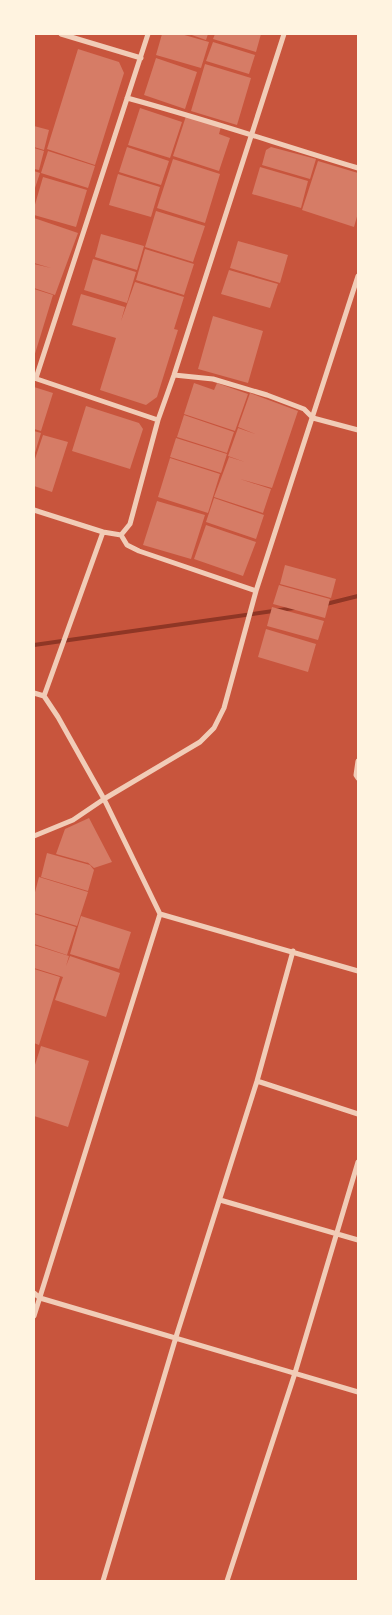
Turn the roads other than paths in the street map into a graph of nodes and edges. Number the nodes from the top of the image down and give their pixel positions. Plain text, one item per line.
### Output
1 (61, 34) edge
2 (148, 34) edge
3 (284, 34) edge
4 (141, 58) junction
5 (127, 98) junction
6 (252, 136) junction
7 (358, 168) edge
8 (358, 276) edge
9 (174, 376) junction
10 (35, 378) edge
11 (313, 418) junction
12 (158, 420) junction
13 (358, 430) edge
14 (34, 510) edge
15 (103, 532) junction
16 (121, 535) junction
17 (256, 591) junction
18 (34, 693) edge
19 (44, 696) junction
20 (358, 760) edge
21 (358, 778) edge
22 (104, 799) junction
23 (34, 836) edge
24 (160, 914) junction
25 (293, 951) junction
26 (358, 970) edge
27 (257, 1081) junction
28 (358, 1114) edge
29 (358, 1162) edge
30 (220, 1200) junction
31 (337, 1233) junction
32 (358, 1240) edge
33 (34, 1293) edge
34 (40, 1298) junction
35 (34, 1316) edge
36 (176, 1337) junction
37 (295, 1373) junction
38 (358, 1392) edge
39 (103, 1581) edge
40 (227, 1581) edge

1 - 4 street
2 - 4 street
3 - 6 street
4 - 5 street
5 - 6 street
5 - 10 street
6 - 7 street
6 - 9 street
8 - 11 street
9 - 11 street
9 - 12 street
10 - 12 street
11 - 13 street
11 - 17 street
12 - 16 street
14 - 15 street
15 - 16 street
15 - 19 street
16 - 17 street
17 - 22 street
18 - 19 street
19 - 22 street
20 - 21 street
22 - 23 street
22 - 24 street
24 - 25 street
24 - 34 street
25 - 26 street
25 - 27 street
27 - 28 street
27 - 30 street
29 - 31 street
30 - 31 street
30 - 36 street
31 - 32 street
31 - 37 street
33 - 34 street
34 - 35 street
34 - 36 street
36 - 37 street
36 - 39 street
37 - 38 street
37 - 40 street

